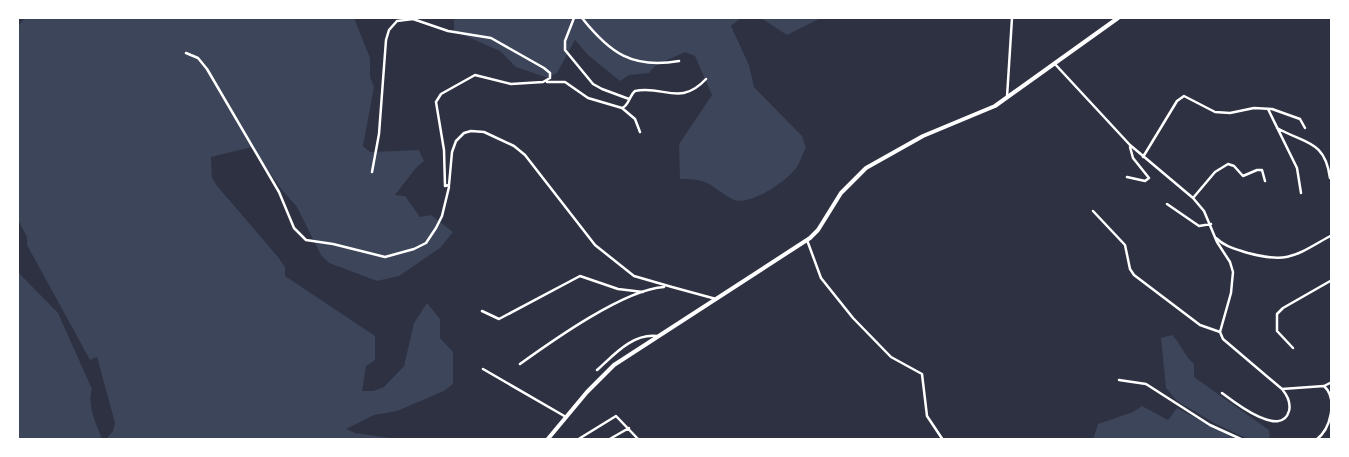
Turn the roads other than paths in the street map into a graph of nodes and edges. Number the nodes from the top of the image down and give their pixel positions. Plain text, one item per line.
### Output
1 (573, 18) edge
2 (582, 18) edge
3 (1012, 18) edge
4 (1118, 18) edge
5 (186, 54) dead end
6 (680, 61) dead end
7 (1054, 63) junction
8 (706, 79) dead end
9 (540, 82) junction
10 (628, 99) junction
11 (1006, 99) junction
12 (620, 108) junction
13 (1268, 108) junction
14 (1276, 128) junction
15 (1304, 128) dead end
16 (640, 132) dead end
17 (1130, 145) junction
18 (1143, 157) junction
19 (372, 172) dead end
20 (1127, 177) dead end
21 (1330, 178) dead end
22 (1265, 180) dead end
23 (450, 185) junction
24 (1301, 193) dead end
25 (1193, 198) junction
26 (1167, 204) dead end
27 (1093, 211) dead end
28 (1211, 224) junction
29 (1332, 235) edge
30 (1215, 236) junction
31 (807, 240) junction
32 (1332, 280) edge
33 (672, 287) junction
34 (645, 292) junction
35 (716, 298) junction
36 (482, 311) dead end
37 (1220, 332) junction
38 (657, 336) junction
39 (1293, 348) dead end
40 (520, 364) dead end
41 (483, 369) dead end
42 (596, 370) dead end
43 (1118, 380) dead end
44 (1332, 384) edge
45 (1324, 386) junction
46 (1282, 388) junction
47 (1222, 394) dead end
48 (566, 417) junction
49 (629, 428) junction
50 (547, 440) edge
51 (577, 440) edge
52 (608, 440) edge
53 (639, 440) edge
54 (943, 440) edge
55 (1243, 440) edge
56 (1316, 440) edge

1 - 10 street
2 - 6 street
3 - 11 street
4 - 7 main road
5 - 23 street
7 - 11 main road
7 - 17 street
8 - 10 street
9 - 12 street
9 - 19 street
9 - 23 street
10 - 12 street
11 - 31 main road
12 - 16 street
13 - 14 street
13 - 15 street
13 - 18 street
14 - 21 street
14 - 24 street
17 - 18 street
17 - 20 street
18 - 25 street
22 - 25 street
23 - 33 street
25 - 28 street
26 - 28 street
27 - 37 street
28 - 30 street
29 - 30 street
30 - 37 street
31 - 35 main road
31 - 54 street
32 - 39 street
33 - 34 street
33 - 35 street
34 - 36 street
34 - 40 street
35 - 38 main road
37 - 46 street
38 - 42 street
38 - 48 main road
41 - 48 street
43 - 55 street
44 - 45 street
45 - 46 street
45 - 56 street
46 - 47 street
48 - 50 main road
49 - 51 street
49 - 52 street
49 - 53 street

